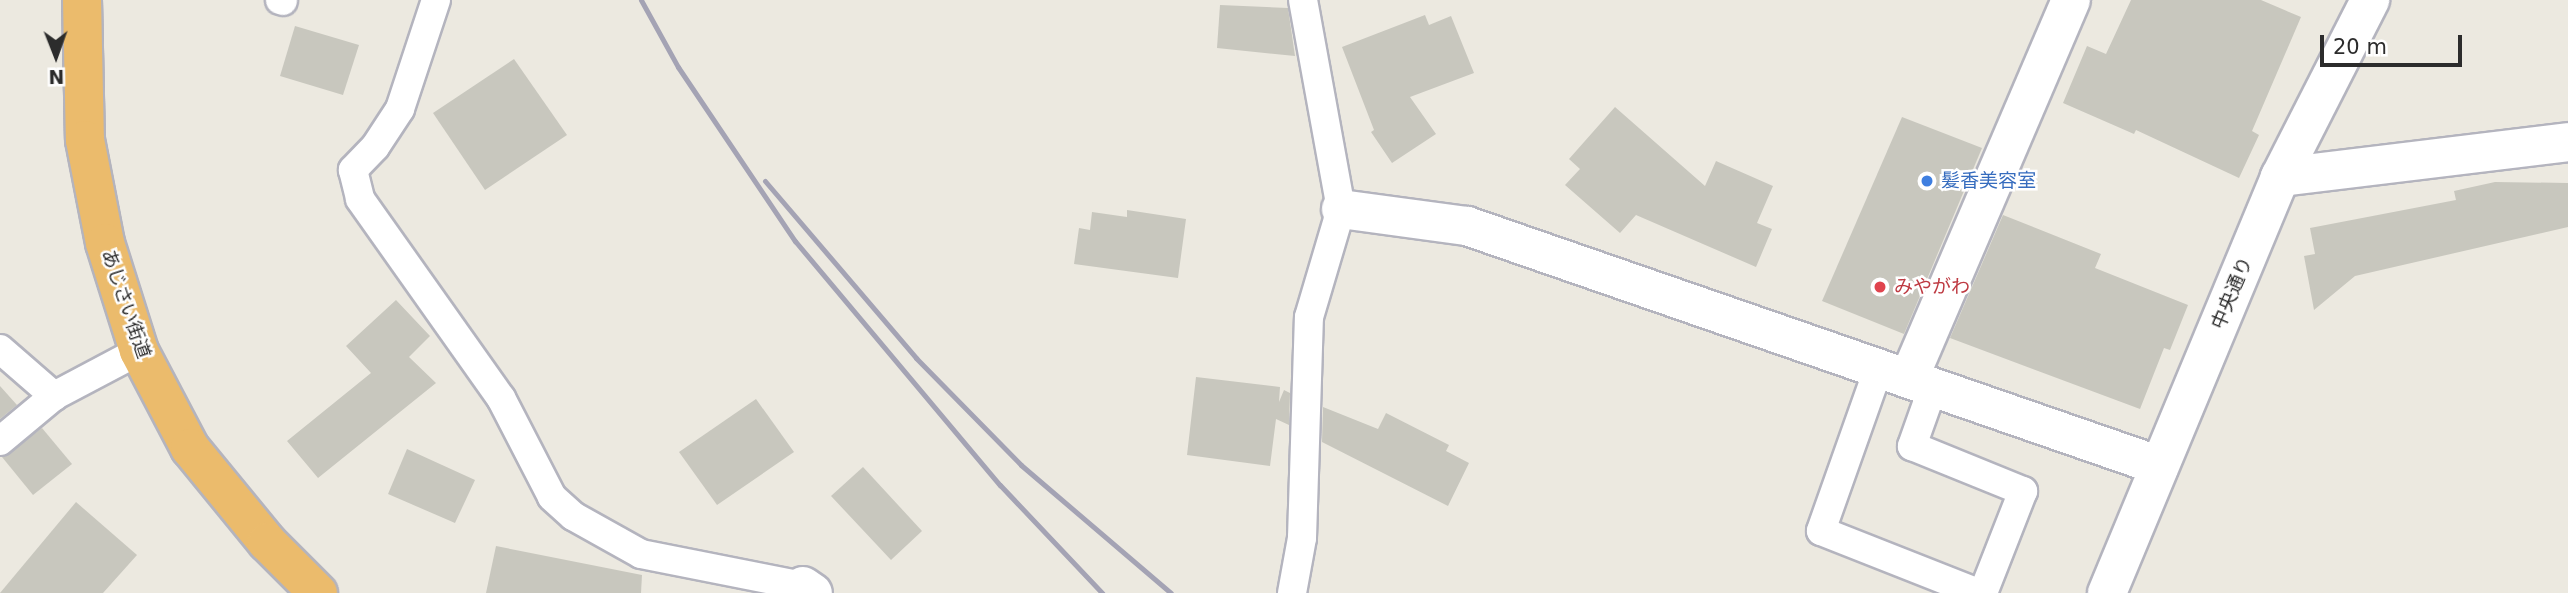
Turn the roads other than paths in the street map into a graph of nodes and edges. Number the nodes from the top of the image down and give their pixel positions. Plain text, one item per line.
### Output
1 (82, 0) edge
2 (436, 0) edge
3 (1303, 0) edge
4 (2071, 0) edge
5 (2370, 0) edge
6 (2567, 141) edge
7 (2280, 177) junction
8 (1341, 209) junction
9 (0, 349) edge
10 (139, 351) junction
11 (1907, 377) junction
12 (54, 396) junction
13 (0, 441) edge
14 (2160, 466) junction
15 (808, 590) edge
16 (318, 593) edge
17 (1292, 593) edge
18 (1981, 593) edge
19 (2107, 593) edge

1 - 10 highway, あじさい街道
2 - 15 lane
3 - 8 lane
4 - 11 street
5 - 7 street, 中央通り
6 - 7 street
7 - 14 street, 中央通り
8 - 11 street
8 - 17 lane
9 - 12 lane
10 - 12 lane
10 - 16 highway, あじさい街道
11 - 14 street
11 - 18 lane
11 - 18 lane
12 - 13 lane
14 - 19 street, 中央通り

